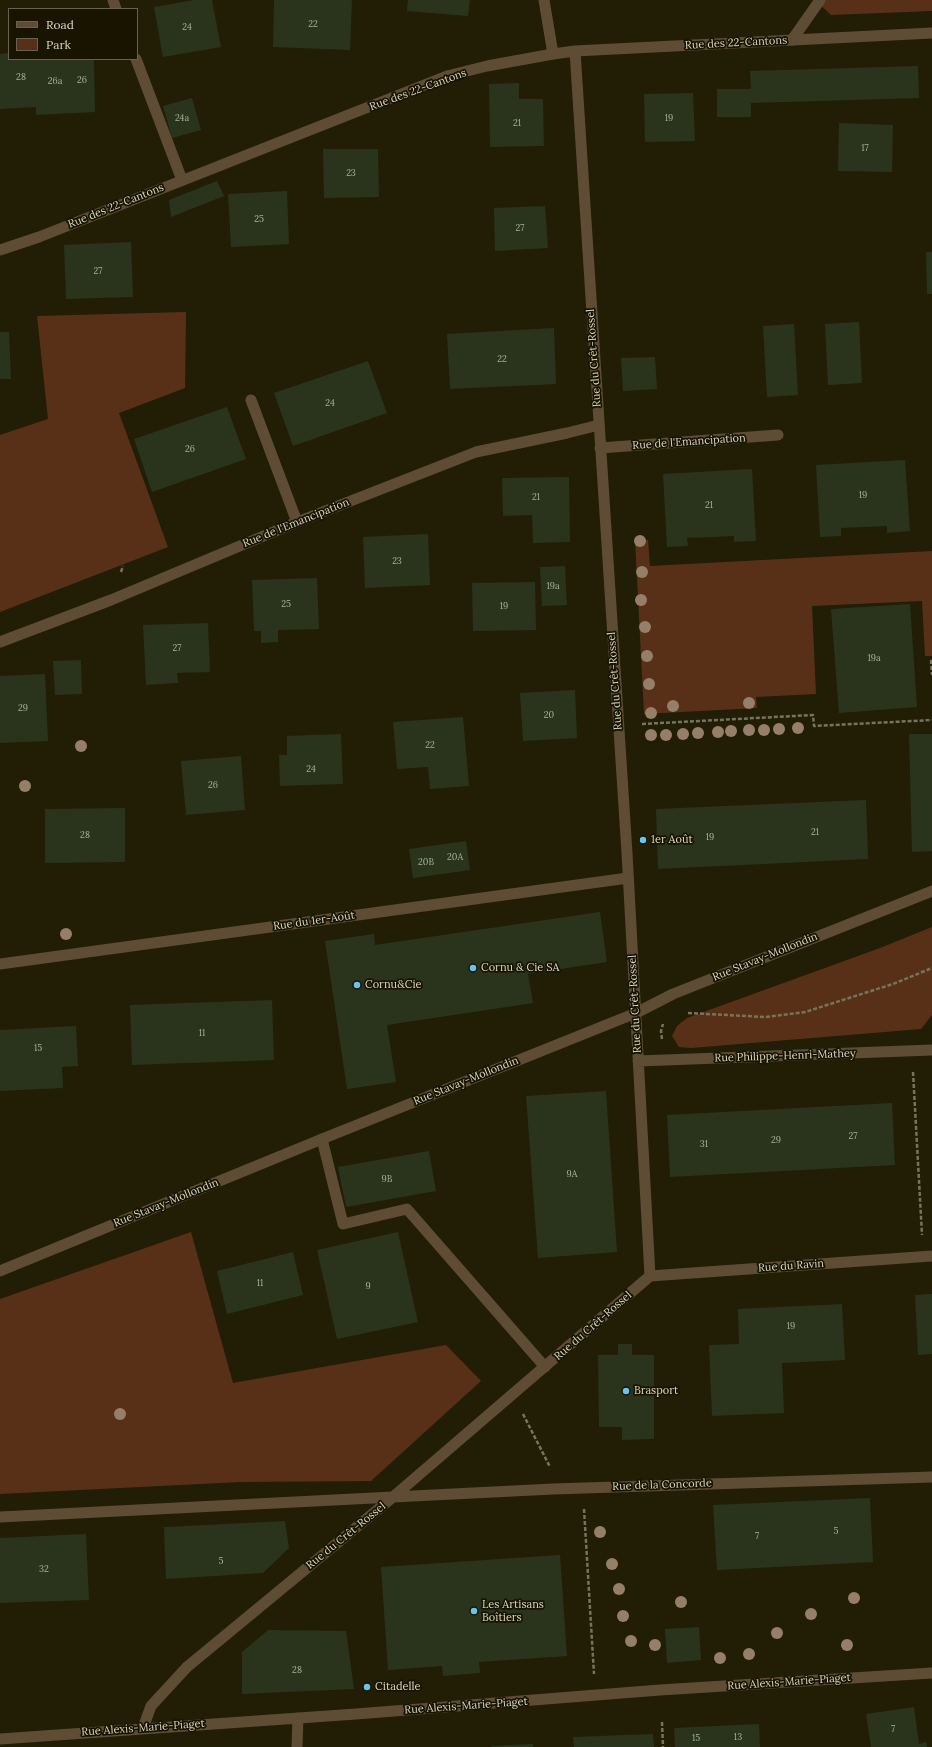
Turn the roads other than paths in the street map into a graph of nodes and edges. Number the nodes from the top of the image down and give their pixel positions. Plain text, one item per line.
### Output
1 (544, 0) edge
2 (820, 0) edge
3 (932, 33) edge
4 (792, 40) junction
5 (575, 52) junction
6 (553, 54) junction
7 (136, 60) edge
8 (182, 180) junction
9 (0, 250) edge
10 (251, 400) dead end
11 (599, 425) junction
12 (778, 435) dead end
13 (600, 448) junction
14 (297, 522) junction
15 (0, 642) edge
16 (628, 878) junction
17 (932, 890) edge
18 (0, 964) edge
19 (636, 1013) junction
20 (932, 1050) edge
21 (638, 1061) junction
22 (322, 1139) junction
23 (932, 1256) edge
24 (0, 1271) edge
25 (650, 1276) junction
26 (545, 1367) junction
27 (932, 1477) edge
28 (393, 1497) junction
29 (0, 1517) edge
30 (932, 1673) edge
31 (298, 1718) junction
32 (143, 1728) junction
33 (0, 1739) edge
34 (297, 1747) edge

1 - 6 street
2 - 4 street
3 - 4 street, Rue des 22-Cantons
4 - 5 street, Rue des 22-Cantons
5 - 6 street, Rue des 22-Cantons
5 - 11 street, Rue du Crêt-Rossel
6 - 8 street, Rue des 22-Cantons
7 - 8 street
8 - 9 street, Rue des 22-Cantons
10 - 14 street
11 - 13 street, Rue du Crêt-Rossel
11 - 14 street, Rue de l'Emancipation
12 - 13 street, Rue de l'Emancipation
13 - 16 street, Rue du Crêt-Rossel
14 - 15 street, Rue de l'Emancipation
16 - 18 street, Rue du 1er-Août
16 - 19 street, Rue du Crêt-Rossel
17 - 19 street, Rue Stavay-Mollondin
19 - 21 street, Rue du Crêt-Rossel
19 - 22 street, Rue Stavay-Mollondin
20 - 21 street, Rue Philippe-Henri-Mathey
21 - 25 street, Rue du Crêt-Rossel
22 - 24 street, Rue Stavay-Mollondin
22 - 26 street
23 - 25 street, Rue du Ravin
25 - 26 street, Rue du Crêt-Rossel
26 - 28 street, Rue du Crêt-Rossel
27 - 28 street, Rue de la Concorde
28 - 29 street, Rue de la Concorde
28 - 32 street, Rue du Crêt-Rossel
30 - 31 street, Rue Alexis-Marie-Piaget
31 - 32 street, Rue Alexis-Marie-Piaget
31 - 34 street
32 - 33 street, Rue Alexis-Marie-Piaget

